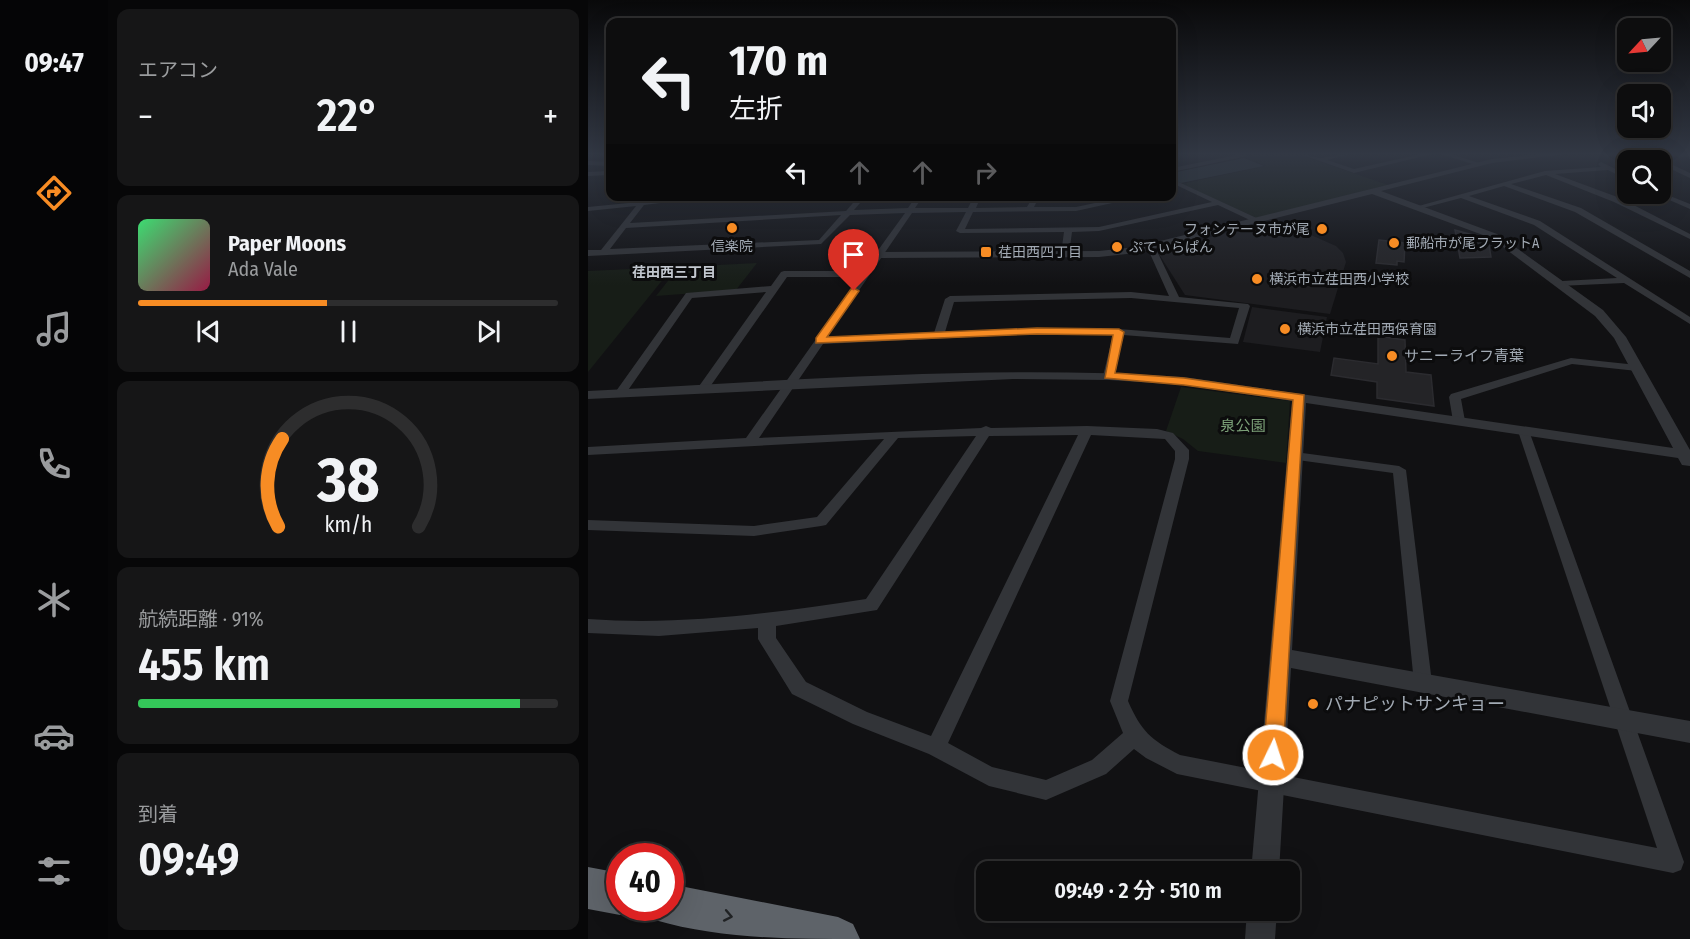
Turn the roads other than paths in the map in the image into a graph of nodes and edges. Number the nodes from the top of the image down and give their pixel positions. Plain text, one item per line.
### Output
1 (1207, 198) edge
2 (1346, 198) edge
3 (1393, 198) edge
4 (1455, 198) edge
5 (1467, 198) edge
6 (1543, 198) edge
7 (1611, 198) edge
8 (1671, 199) edge
9 (638, 201) edge
10 (643, 201) edge
11 (858, 201) edge
12 (916, 201) edge
13 (975, 201) edge
14 (1034, 201) edge
15 (1116, 201) edge
16 (1218, 203) junction
17 (1419, 207) junction
18 (1690, 207) edge
19 (588, 209) edge
20 (1029, 210) junction
21 (909, 211) junction
22 (970, 211) junction
23 (848, 213) junction
24 (1257, 220) junction
25 (625, 226) junction
26 (1068, 230) junction
27 (1690, 237) edge
28 (1151, 247) junction
29 (604, 252) junction
30 (588, 253) edge
31 (1065, 254) junction
32 (879, 255) junction
33 (866, 274) junction
34 (1690, 275) edge
35 (1627, 280) junction
36 (1562, 285) junction
37 (774, 289) junction
38 (1175, 298) junction
39 (1690, 321) edge
40 (1119, 332) junction
41 (939, 334) junction
42 (819, 341) junction
43 (1637, 368) junction
44 (1109, 376) junction
45 (788, 386) junction
46 (703, 390) junction
47 (620, 394) junction
48 (588, 395) edge
49 (1299, 398) junction
50 (1460, 421) junction
51 (986, 430) junction
52 (1087, 430) junction
53 (1524, 431) junction
54 (894, 435) junction
55 (749, 443) junction
56 (588, 452) edge
57 (1295, 456) junction
58 (1688, 458) edge
59 (588, 525) edge
60 (767, 619) junction
61 (588, 626) edge
62 (1280, 657) junction
63 (1423, 683) junction
64 (1624, 720) junction
65 (1690, 732) edge
66 (1133, 737) junction
67 (936, 747) junction
68 (1271, 784) junction
69 (1266, 861) edge
70 (588, 888) edge
71 (606, 891) edge
72 (684, 908) edge
73 (838, 939) edge

1 - 16 street
2 - 24 street
3 - 17 street
4 - 17 street
5 - 35 street
6 - 34 street
7 - 27 street
8 - 18 street
9 - 19 street
10 - 25 street
11 - 23 street
12 - 21 street
13 - 22 street
14 - 20 street
15 - 20 street
16 - 24 street
16 - 26 street
17 - 36 street
20 - 22 street
21 - 22 street
21 - 23 street
21 - 32 street
22 - 26 street
23 - 25 street
23 - 29 street
24 - 28 street
25 - 29 street
26 - 31 street
28 - 31 street
28 - 38 street
29 - 30 street
31 - 32 street
32 - 33 street
33 - 37 street
33 - 42 street
35 - 36 street
35 - 39 street
36 - 43 street
37 - 46 street
37 - 47 street
38 - 40 street
38 - 41 street
40 - 41 street
40 - 44 street
41 - 42 street
42 - 45 street
43 - 50 street
43 - 58 street
44 - 45 street
44 - 49 street
45 - 46 street
45 - 55 street
46 - 47 street
47 - 48 street
49 - 50 street
49 - 57 street
50 - 53 street
51 - 52 street
51 - 54 street
51 - 60 street
52 - 66 street
52 - 67 street
53 - 58 street
53 - 64 street
54 - 55 street
54 - 59 street
55 - 56 street
57 - 62 street
57 - 63 street
60 - 61 street
60 - 67 street
62 - 63 street
62 - 68 street
63 - 64 street
64 - 65 street
64 - 68 street
66 - 67 street
66 - 68 street
68 - 69 street
70 - 71 highway
72 -> 73 highway

